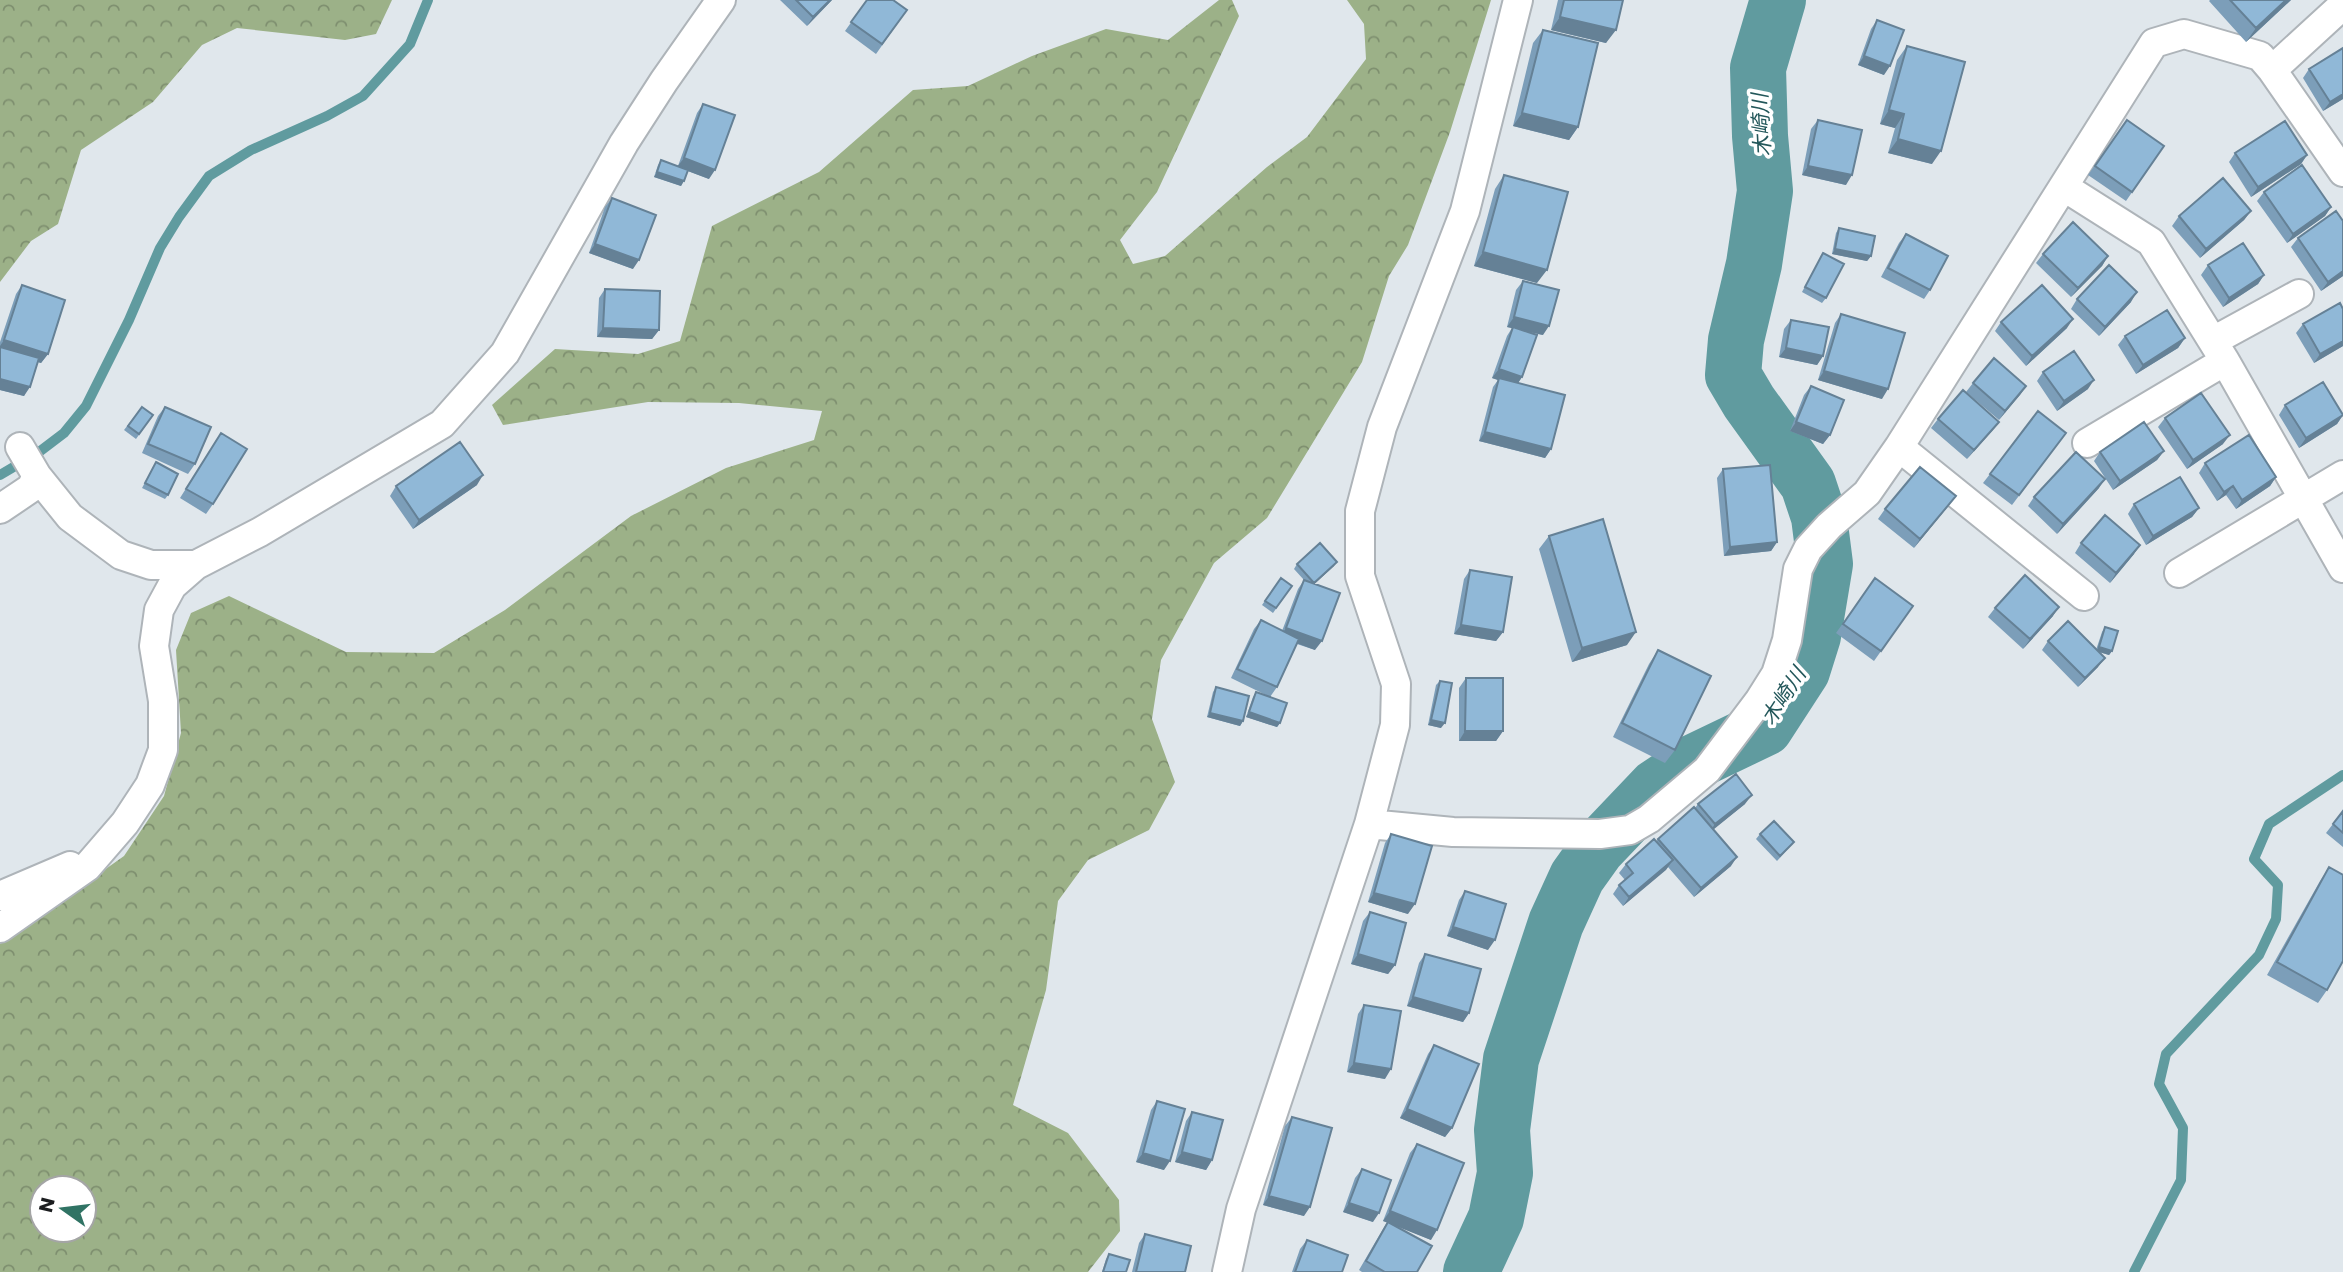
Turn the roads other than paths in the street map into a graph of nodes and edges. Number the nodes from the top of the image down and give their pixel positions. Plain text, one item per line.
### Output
1 (721, 0) edge
2 (1518, 0) edge
3 (2343, 5) edge
4 (2272, 70) junction
5 (2343, 172) edge
6 (2064, 187) junction
7 (2299, 294) dead end
8 (2219, 351) junction
9 (2087, 443) dead end
10 (20, 447) dead end
11 (1899, 447) junction
12 (2343, 475) edge
13 (37, 476) junction
14 (2303, 498) junction
15 (0, 509) edge
16 (196, 565) junction
17 (2343, 568) edge
18 (2179, 573) dead end
19 (2084, 596) dead end
20 (1369, 824) junction
21 (87, 867) junction
22 (0, 896) edge
23 (0, 928) edge
24 (1227, 1272) edge

1 - 16 street
2 - 20 street
3 - 4 street
4 - 5 street
4 - 6 street
6 - 8 street
6 - 11 street
7 - 8 street
8 - 9 street
8 - 14 street
10 - 13 street
11 - 19 street
11 - 20 street
12 - 14 street
13 - 15 street
13 - 16 street
14 - 17 street
14 - 18 street
16 - 21 street
20 - 24 street
21 - 22 street
21 - 23 street

